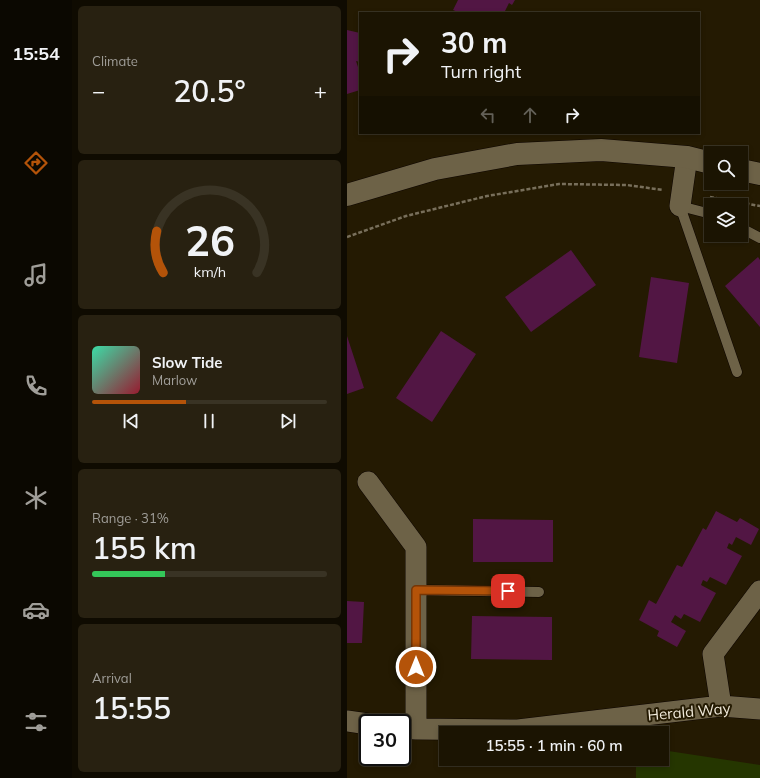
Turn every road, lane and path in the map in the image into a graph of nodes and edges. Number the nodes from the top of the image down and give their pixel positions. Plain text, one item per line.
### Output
1 (687, 157) junction
2 (704, 161) edge
3 (748, 171) edge
4 (760, 174) edge
5 (627, 185) dead end
6 (347, 195) edge
7 (680, 206) junction
8 (704, 212) edge
9 (748, 232) edge
10 (347, 237) edge
11 (760, 238) edge
12 (737, 372) dead end
13 (368, 482) dead end
14 (416, 590) junction
15 (760, 591) edge
16 (539, 592) dead end
17 (721, 706) junction
18 (760, 709) edge
19 (410, 714) edge
20 (347, 721) edge
21 (359, 723) edge
22 (411, 728) edge

1 - 2 street
1 - 6 street
1 - 7 street
3 - 4 street
5 - 10 path
7 - 8 lane
7 - 12 lane
9 - 11 lane
13 - 14 street
14 - 16 lane
14 - 19 street
15 - 17 street
17 - 18 street, Herald Way
17 - 22 street, Herald Way
20 - 21 street

